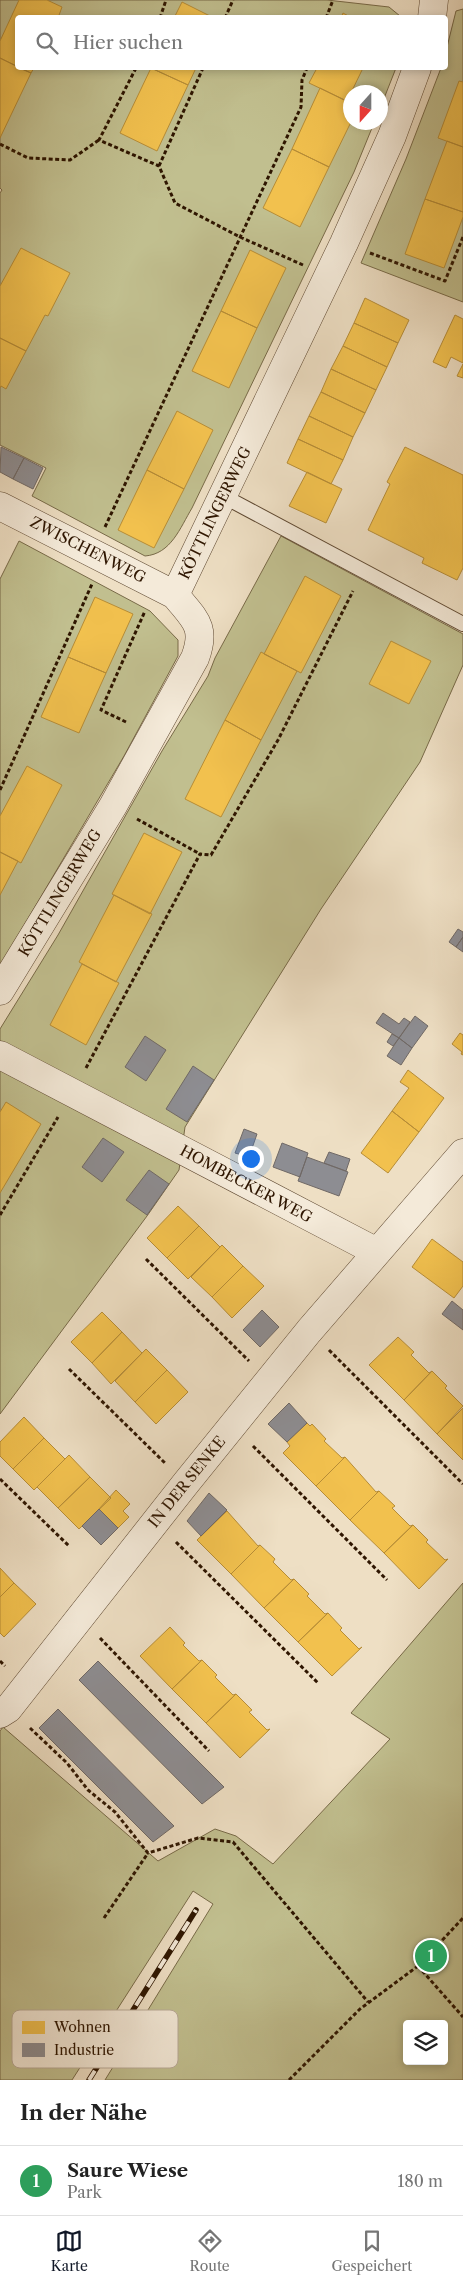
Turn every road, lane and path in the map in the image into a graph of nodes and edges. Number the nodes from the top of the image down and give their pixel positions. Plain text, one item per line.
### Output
1 (166, 0) edge
2 (233, 0) edge
3 (333, 0) edge
4 (434, 0) edge
5 (161, 15) edge
6 (227, 15) edge
7 (327, 15) edge
8 (432, 15) edge
9 (135, 70) edge
10 (202, 70) edge
11 (306, 70) edge
12 (416, 70) edge
13 (99, 140) junction
14 (0, 144) edge
15 (160, 166) junction
16 (240, 237) junction
17 (463, 237) edge
18 (344, 243) junction
19 (329, 277) junction
20 (223, 496) junction
21 (0, 506) edge
22 (98, 556) junction
23 (363, 570) junction
24 (175, 595) junction
25 (143, 616) dead end
26 (463, 624) edge
27 (153, 735) junction
28 (0, 790) edge
29 (113, 806) junction
30 (200, 854) junction
31 (0, 991) edge
32 (0, 1055) edge
33 (72, 1093) junction
34 (463, 1153) edge
35 (0, 1215) edge
36 (377, 1252) junction
37 (146, 1259) dead end
38 (310, 1331) junction
39 (69, 1369) dead end
40 (269, 1381) junction
41 (233, 1425) junction
42 (0, 1479) edge
43 (186, 1483) junction
44 (463, 1484) edge
45 (155, 1521) junction
46 (69, 1546) dead end
47 (387, 1580) dead end
48 (80, 1618) junction
49 (318, 1683) dead end
50 (4, 1711) edge
51 (209, 1751) dead end
52 (148, 1853) junction
53 (104, 1918) dead end
54 (463, 1918) edge
55 (418, 1966) junction
56 (368, 2002) junction
57 (463, 2017) edge
58 (288, 2080) edge

1 - 5 path
2 - 6 path
3 - 7 path
4 - 8 street
9 - 13 path
10 - 15 path
11 - 16 path
12 - 18 street, KÖTTLINGERWEG
13 - 14 path
13 - 15 path
15 - 16 path
16 - 19 path
16 - 22 path
17 - 18 path
18 - 19 street, KÖTTLINGERWEG
19 - 20 street, KÖTTLINGERWEG
20 - 23 lane
20 - 24 street, KÖTTLINGERWEG
21 - 22 street, ZWISCHENWEG
22 - 24 street, ZWISCHENWEG
22 - 28 path
23 - 26 lane
23 - 30 path
24 - 27 street, KÖTTLINGERWEG
25 - 27 path
27 - 29 street, KÖTTLINGERWEG
29 - 30 path
29 - 31 street, KÖTTLINGERWEG
30 - 33 path
32 - 33 street, HOMBECKER WEG
33 - 35 path
33 - 36 street, HOMBECKER WEG
34 - 36 street
36 - 38 street, IN DER SENKE
37 - 40 path
38 - 40 street, IN DER SENKE
38 - 44 path
39 - 43 path
40 - 41 street, IN DER SENKE
41 - 43 street, IN DER SENKE
41 - 47 path
42 - 46 path
43 - 45 street, IN DER SENKE
45 - 48 street, IN DER SENKE
45 - 49 path
48 - 50 street, IN DER SENKE
48 - 51 path
50 - 52 path
52 - 53 path
52 - 56 path
54 - 55 path
55 - 56 path
55 - 57 path
56 - 58 path

